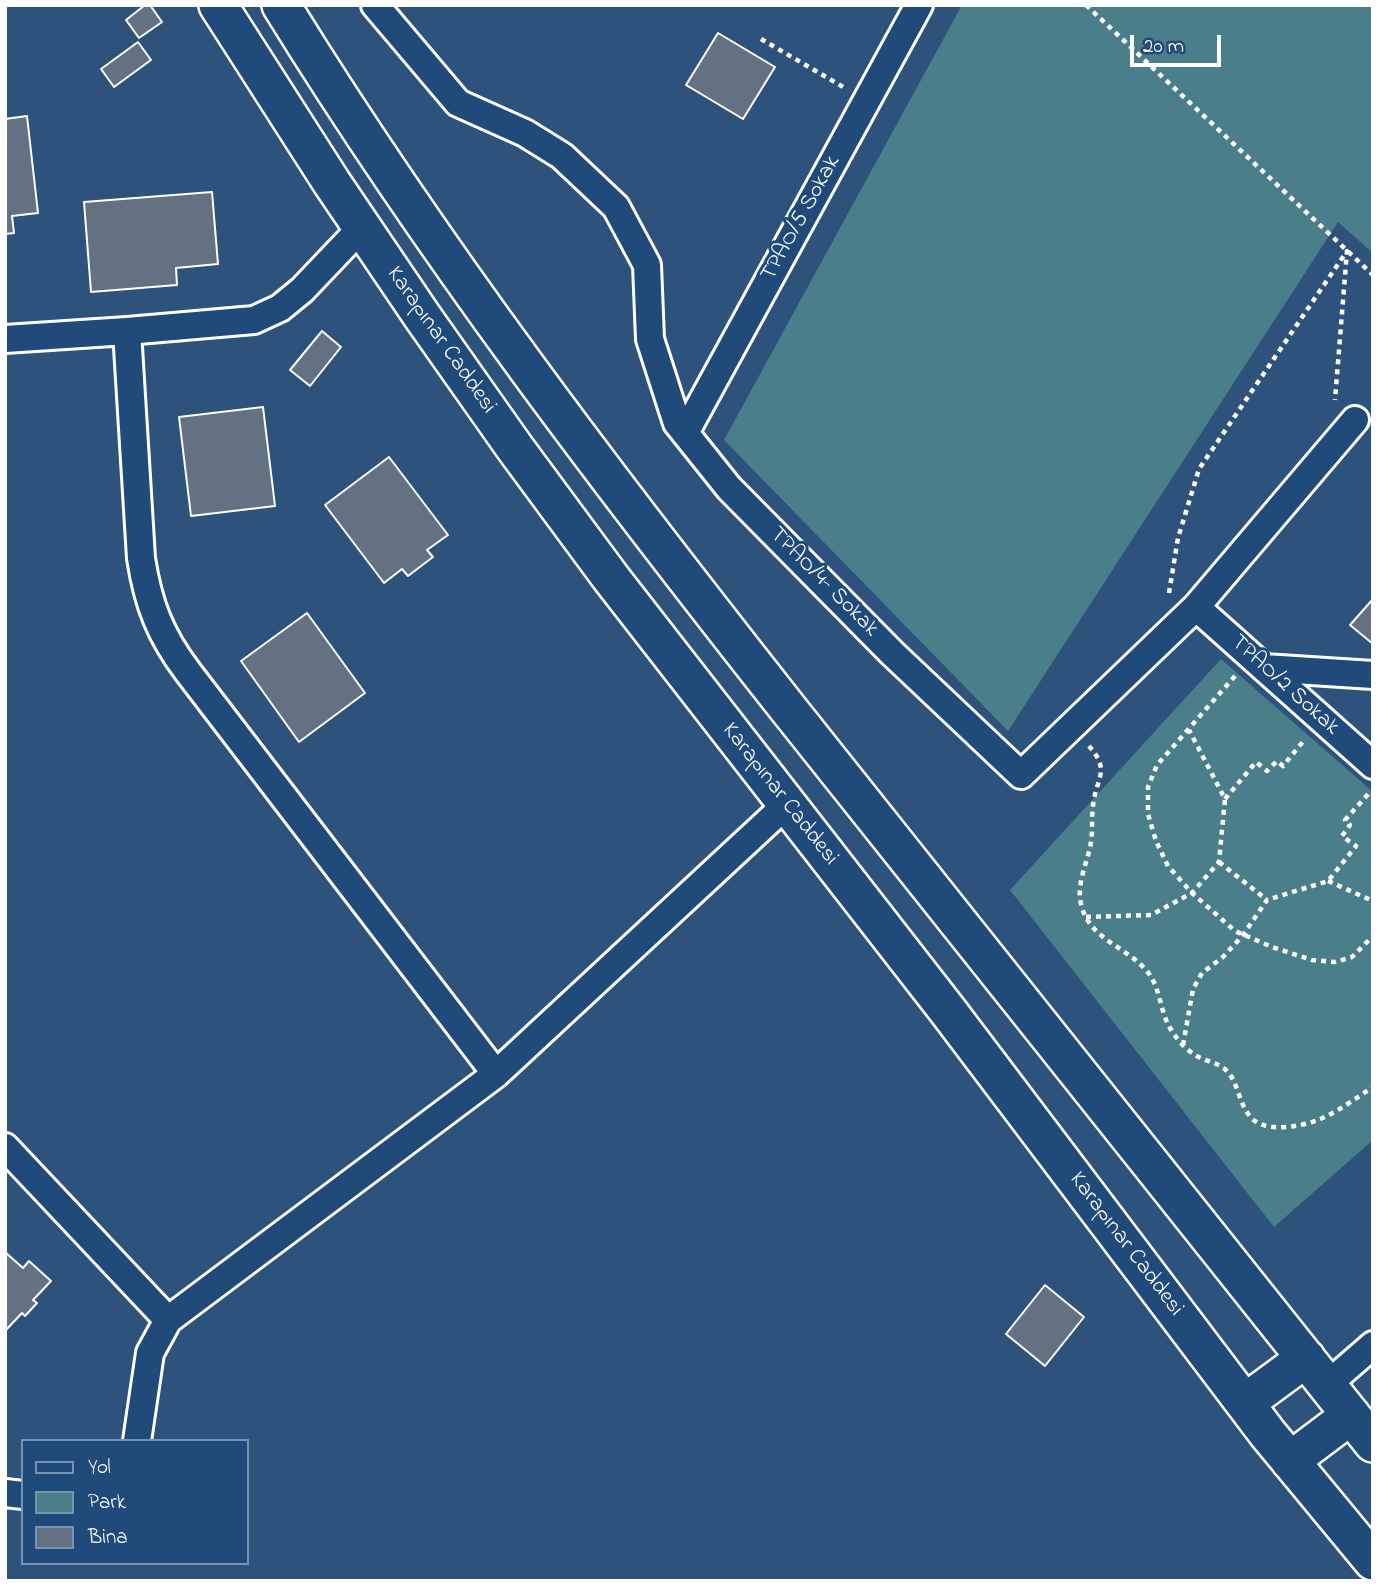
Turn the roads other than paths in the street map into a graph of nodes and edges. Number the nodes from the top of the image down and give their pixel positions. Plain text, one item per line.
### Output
1 (218, 5) edge
2 (281, 5) edge
3 (375, 5) edge
4 (919, 5) edge
5 (362, 227) junction
6 (127, 331) junction
7 (5, 339) edge
8 (1355, 420) road end
9 (685, 433) junction
10 (1196, 607) junction
11 (1258, 662) junction
12 (1373, 675) edge
13 (1373, 765) edge
14 (787, 804) junction
15 (496, 1074) junction
16 (5, 1147) edge
17 (168, 1320) junction
18 (1373, 1345) edge
19 (1316, 1372) junction
20 (1245, 1403) junction
21 (1351, 1415) junction
22 (137, 1439) edge
23 (1373, 1443) edge
24 (1290, 1461) junction
25 (1373, 1562) edge

1 - 5 main road, Karapınar Caddesi
2 - 19 main road
3 - 9 street, TPAO/4- Sokak
4 - 9 street, TPAO/5 Sokak
5 - 6 street
5 - 14 main road, Karapınar Caddesi
6 - 7 street
6 - 15 street
8 - 10 street, TPAO/4- Sokak
9 - 10 street, TPAO/4- Sokak
10 - 11 street, TPAO/2 Sokak
11 - 12 street
11 - 13 street, TPAO/2 Sokak
14 - 15 street
14 - 20 main road, Karapınar Caddesi
15 - 17 street
16 - 17 street
17 - 22 street
18 - 19 street
19 - 20 main road
19 - 21 main road
20 - 24 main road, Karapınar Caddesi
21 - 23 main road
21 - 24 main road
24 - 25 main road, Karapınar Caddesi

